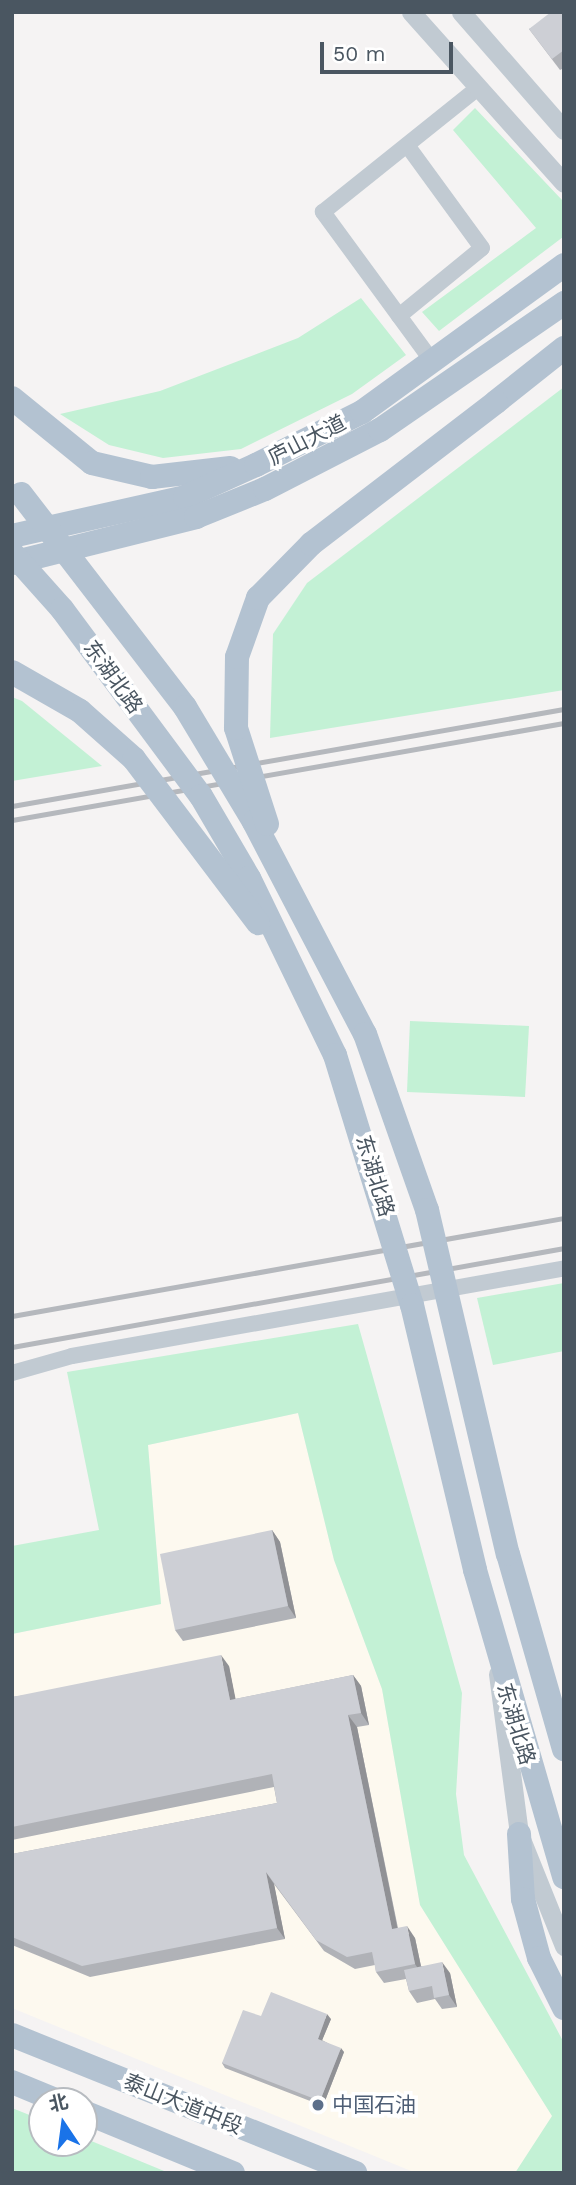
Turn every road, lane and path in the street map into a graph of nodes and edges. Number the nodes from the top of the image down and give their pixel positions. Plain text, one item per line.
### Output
1 (411, 12) edge
2 (461, 12) edge
3 (478, 88) junction
4 (564, 130) edge
5 (407, 145) junction
6 (564, 183) edge
7 (564, 265) edge
8 (564, 303) edge
9 (399, 316) junction
10 (564, 348) edge
11 (432, 361) junction
12 (12, 398) edge
13 (256, 465) junction
14 (17, 490) edge
15 (12, 536) edge
16 (12, 553) edge
17 (12, 563) edge
18 (12, 672) edge
19 (283, 874) junction
20 (293, 970) junction
21 (564, 1268) edge
22 (12, 1373) edge
23 (531, 1650) junction
24 (497, 1663) junction
25 (564, 1707) edge
26 (564, 1749) edge
27 (519, 1834) junction
28 (564, 1877) edge
29 (564, 1946) edge
30 (564, 2008) edge
31 (12, 2035) edge
32 (98, 2118) edge
33 (233, 2173) edge
34 (355, 2173) edge

1 - 3 street
2 - 4 street
3 - 5 street
3 - 6 street
5 - 9 street
5 - 9 street
7 - 11 main road, 庐山大道
8 - 17 main road, 庐山大道
9 - 11 street
10 - 19 main road, bridge
11 - 13 main road, 庐山大道
12 - 13 main road
13 - 15 main road, 庐山大道
14 - 19 main road, 东湖北路, bridge
16 - 20 main road, 东湖北路, bridge
18 - 20 main road, bridge
19 - 23 main road, 东湖北路, bridge
20 - 24 main road, 东湖北路, bridge
21 - 22 street
23 - 25 street
23 - 26 main road, 东湖北路
24 - 27 street
24 - 28 main road, 东湖北路
27 - 29 street
27 - 30 main road
31 - 34 main road, 泰山大道中段
32 - 33 main road

